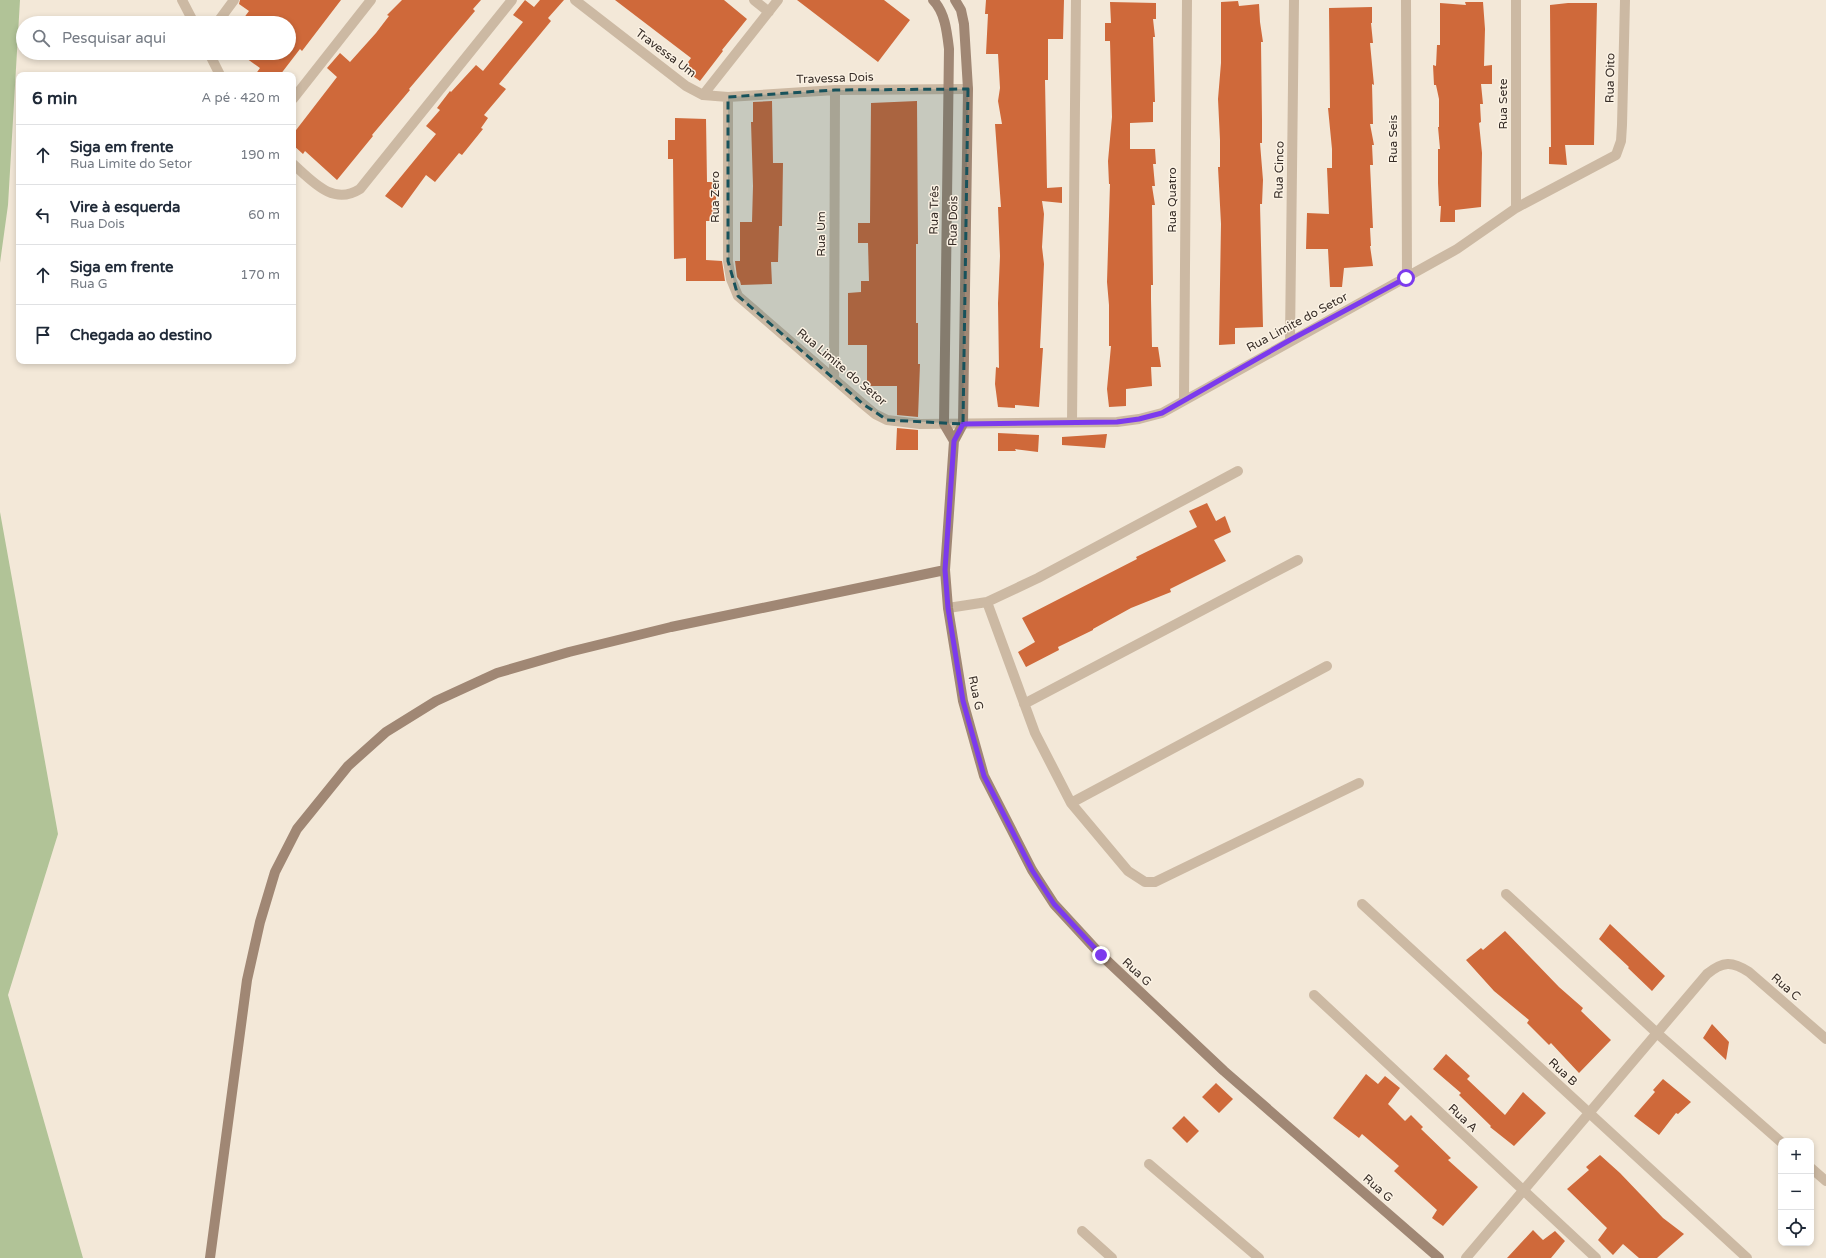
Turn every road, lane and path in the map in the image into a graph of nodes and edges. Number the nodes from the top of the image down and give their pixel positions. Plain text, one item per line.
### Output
1 (182, 0) edge
2 (234, 0) edge
3 (371, 0) edge
4 (512, 0) edge
5 (575, 0) edge
6 (754, 0) edge
7 (778, 0) edge
8 (955, 0) edge
9 (1076, 0) edge
10 (1187, 0) edge
11 (1294, 0) edge
12 (1406, 0) edge
13 (1516, 0) edge
14 (1625, 0) edge
15 (935, 1) edge
16 (769, 12) junction
17 (190, 16) edge
18 (222, 16) edge
19 (212, 60) edge
20 (218, 72) edge
21 (949, 88) junction
22 (968, 89) junction
23 (835, 90) junction
24 (296, 95) edge
25 (704, 95) junction
26 (728, 97) junction
27 (1616, 155) joint
28 (296, 167) edge
29 (1516, 208) junction
30 (1406, 278) junction
31 (738, 296) joint
32 (1290, 340) junction
33 (834, 378) junction
34 (1184, 399) junction
35 (1072, 422) junction
36 (944, 424) junction
37 (963, 424) junction
38 (954, 441) junction
39 (1238, 471) dead end
40 (1298, 560) dead end
41 (945, 570) junction
42 (987, 602) junction
43 (948, 608) junction
44 (1327, 666) dead end
45 (1024, 704) junction
46 (1358, 783) dead end
47 (1071, 803) junction
48 (1506, 894) dead end
49 (1362, 904) dead end
50 (1314, 995) dead end
51 (1658, 1034) junction
52 (1826, 1039) edge
53 (1590, 1114) junction
54 (1778, 1139) edge
55 (1149, 1164) dead end
56 (1814, 1171) edge
57 (1826, 1182) edge
58 (1523, 1191) junction
59 (1082, 1231) dead end
60 (210, 1258) edge
61 (1112, 1258) edge
62 (1259, 1258) edge
63 (1439, 1258) edge
64 (1466, 1258) edge
65 (1596, 1258) edge
66 (1747, 1258) edge

1 - 17 street
2 - 18 street
3 - 24 street
4 - 28 street
5 - 25 street, Travessa Um
6 - 16 street
7 - 16 street
8 - 22 street, Rua Dois
9 - 35 street
10 - 34 street, Rua Quatro
11 - 32 street, Rua Cinco
12 - 30 street, Rua Seis
13 - 29 street, Rua Sete
14 - 27 street, Rua Oito
15 - 21 street, Rua Três
16 - 25 street
19 - 20 street
21 - 22 street, Travessa Dois
21 - 23 street, Travessa Dois
21 - 36 street, Rua Três
22 - 37 street, Rua Dois
23 - 26 street, Travessa Dois
23 - 33 street, Rua Um
25 - 26 street, Travessa Dois
26 - 31 street, Rua Zero
27 - 29 street, Rua Limite do Setor
29 - 30 street, Rua Limite do Setor
30 - 32 street, Rua Limite do Setor
31 - 33 street, Rua Limite do Setor
32 - 34 street, Rua Limite do Setor
33 - 36 street, Rua Limite do Setor
34 - 35 street, Rua Limite do Setor
35 - 37 street, Rua Limite do Setor
36 - 37 street, Rua Limite do Setor
36 - 38 street
37 - 38 street, Rua Dois
38 - 41 street, Rua Dois
39 - 42 street
40 - 45 street
41 - 43 street, Rua G
41 - 60 street
42 - 43 street
42 - 45 street
43 - 63 street, Rua G
44 - 47 street
45 - 47 street
46 - 47 street
48 - 51 street
49 - 53 street, Rua B
50 - 58 street, Rua A
51 - 52 street, Rua C
51 - 53 street
51 - 54 street
53 - 58 street
53 - 66 street, Rua B
55 - 62 street
56 - 57 street
58 - 64 street
58 - 65 street, Rua A
59 - 61 street

